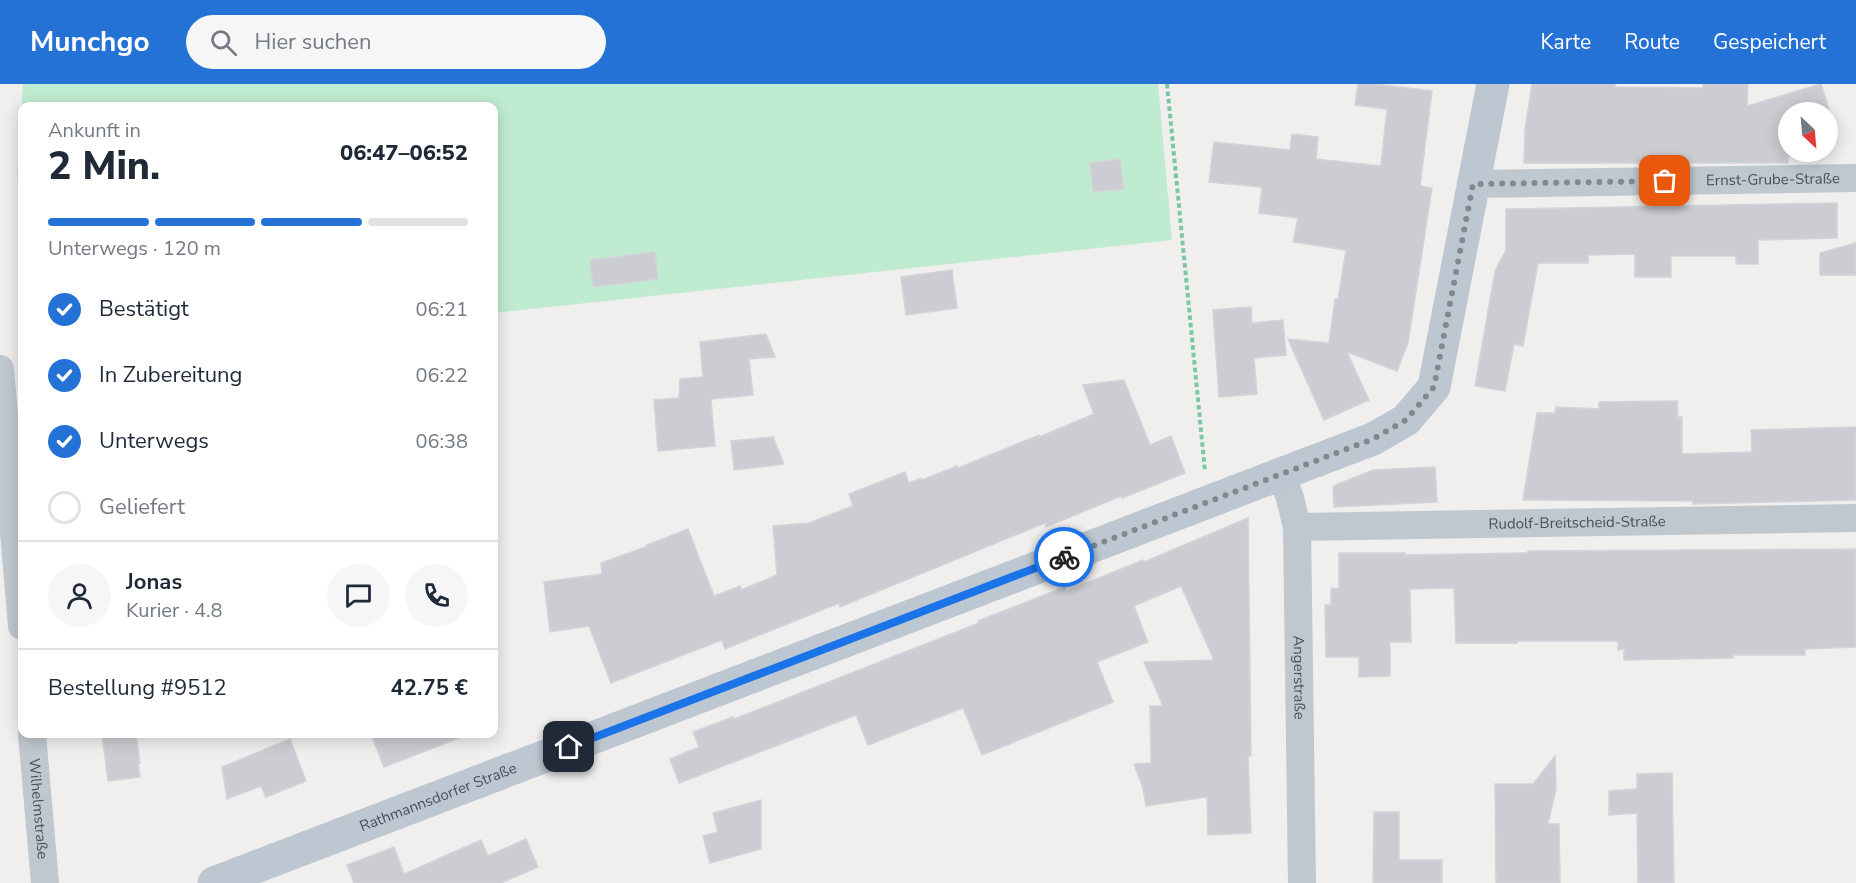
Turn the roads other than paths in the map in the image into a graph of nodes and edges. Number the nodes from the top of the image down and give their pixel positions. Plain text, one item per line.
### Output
1 (1492, 84) edge
2 (1856, 178) edge
3 (1473, 184) junction
4 (0, 369) edge
5 (1281, 474) junction
6 (1856, 518) edge
7 (1298, 527) junction
8 (18, 579) edge
9 (32, 738) edge
10 (45, 883) edge
11 (214, 883) edge
12 (1302, 883) edge

1 - 3 street, Rathmannsdorfer Straße
2 - 3 street, Ernst-Grube-Straße
3 - 5 street, Rathmannsdorfer Straße
4 - 8 street
5 - 7 street, Angerstraße
5 - 11 street, Rathmannsdorfer Straße
6 - 7 street, Rudolf-Breitscheid-Straße
7 - 12 street, Angerstraße
9 - 10 street, Wilhelmstraße

